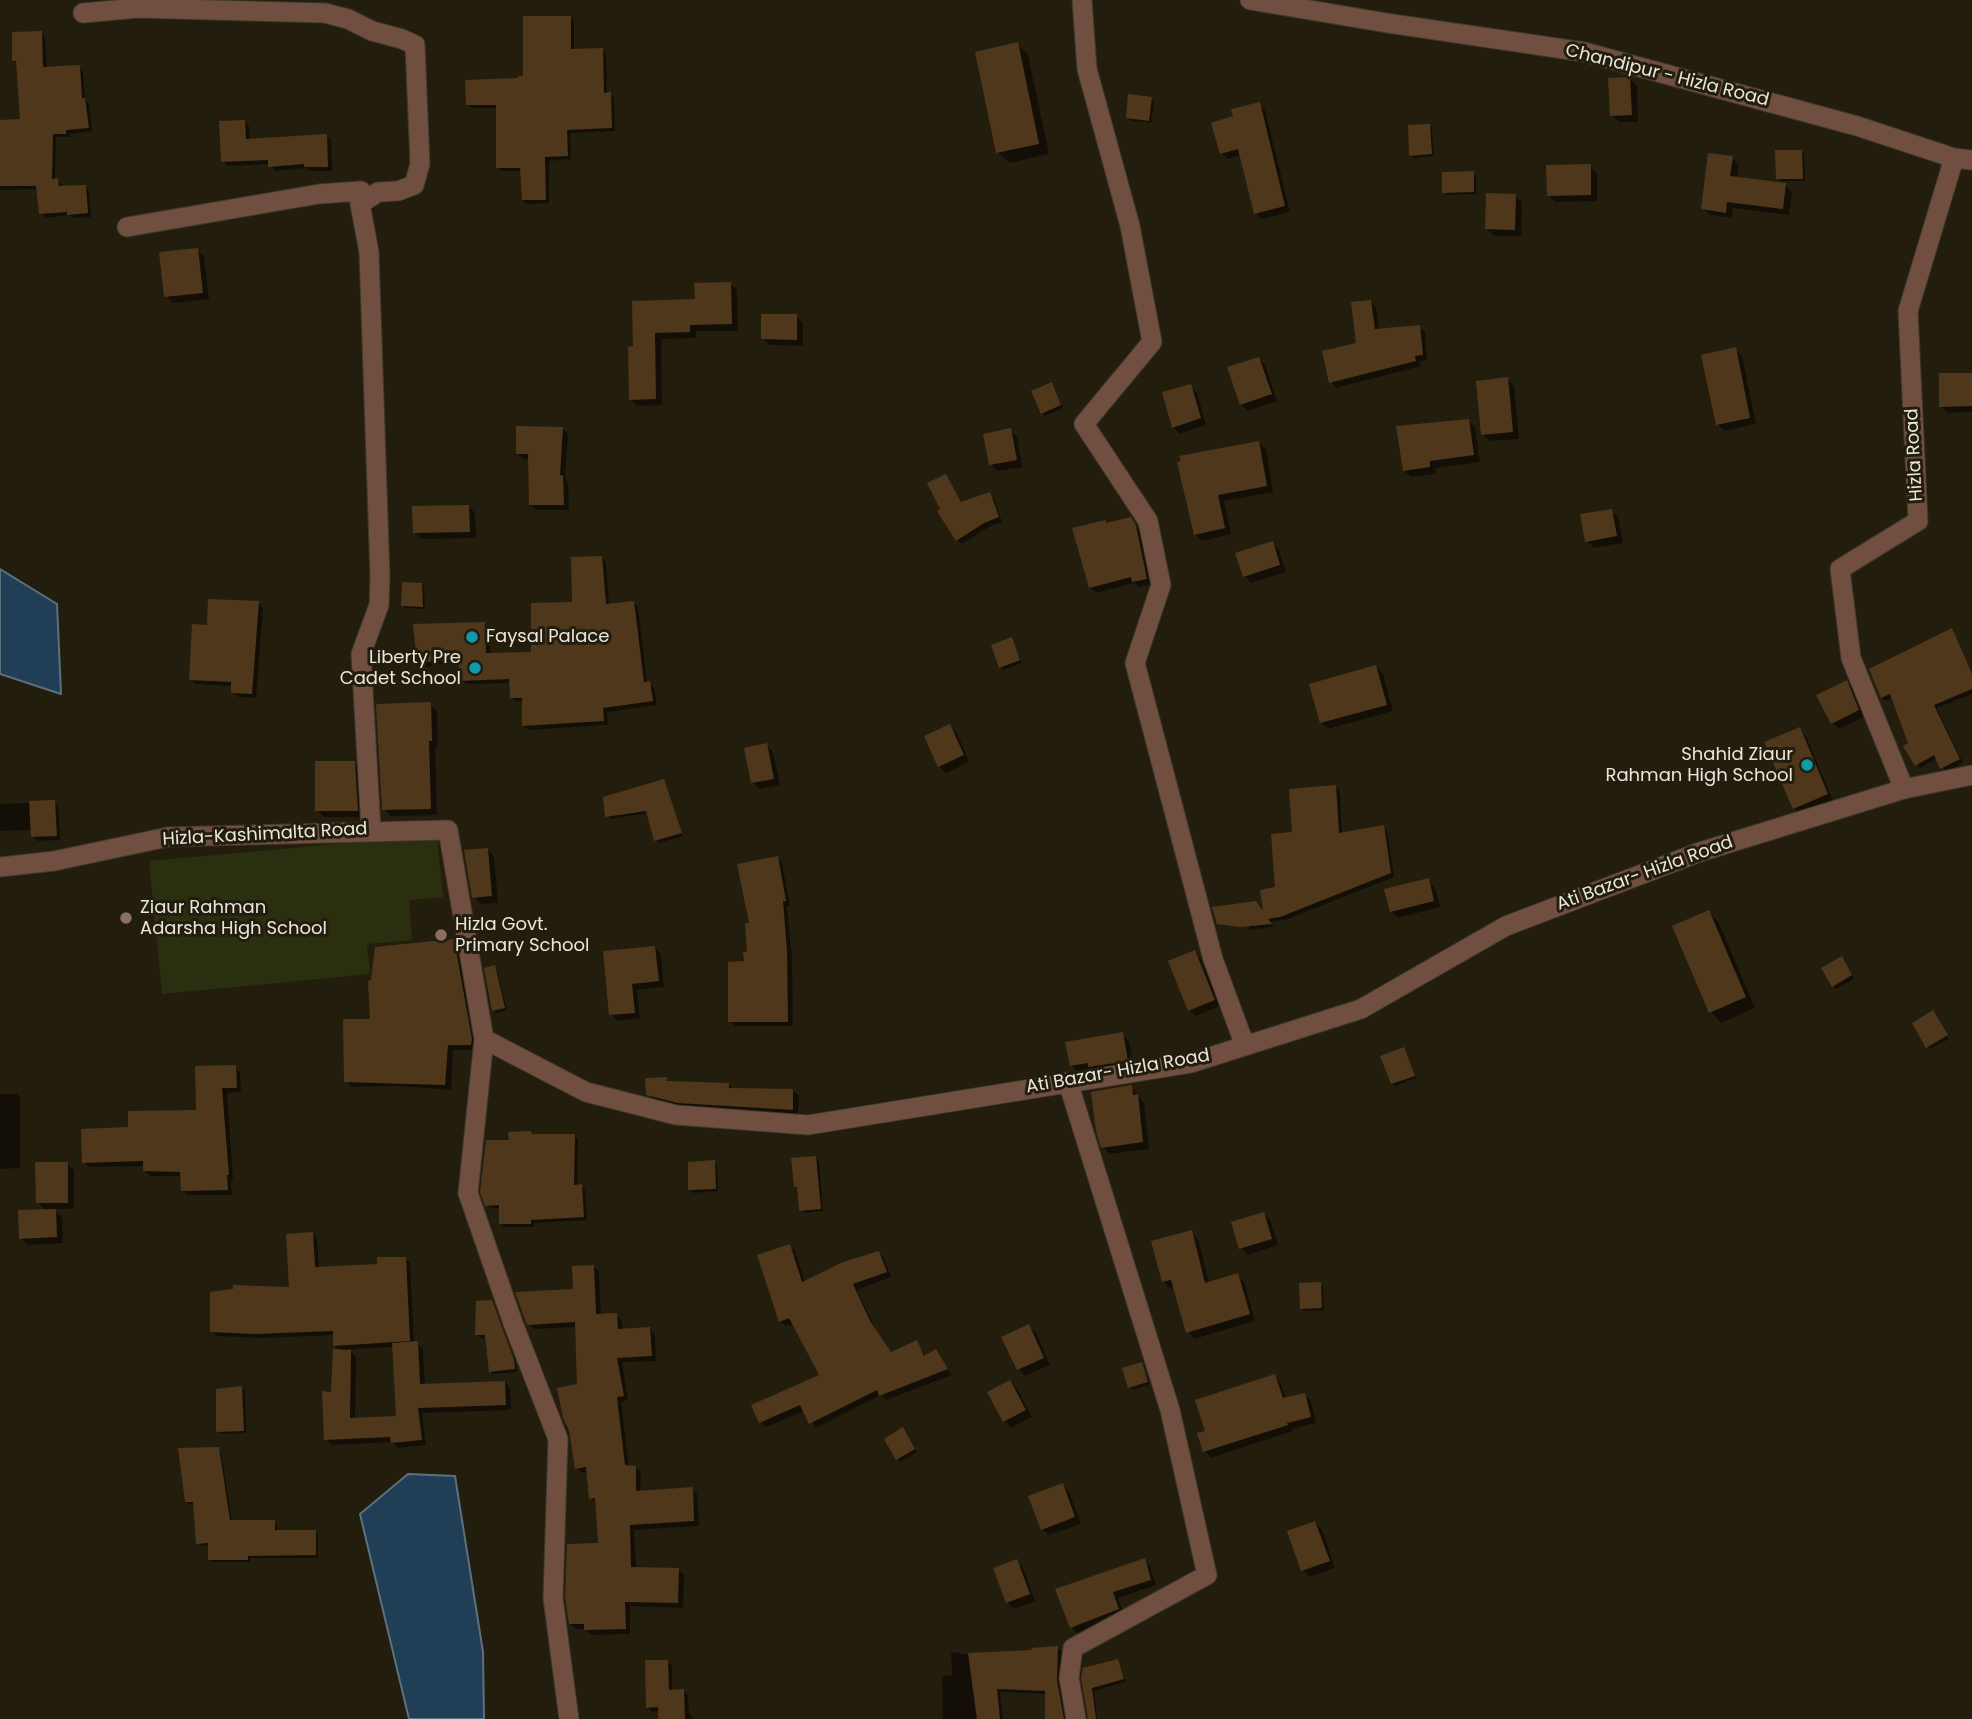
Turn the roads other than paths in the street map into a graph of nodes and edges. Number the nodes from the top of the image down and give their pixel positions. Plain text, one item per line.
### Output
1 (1082, 0) edge
2 (1250, 0) edge
3 (83, 13) dead end
4 (1963, 159) edge
5 (360, 204) junction
6 (127, 227) dead end
7 (1972, 775) edge
8 (1905, 789) junction
9 (371, 830) junction
10 (0, 867) edge
11 (484, 1039) junction
12 (1245, 1046) junction
13 (1068, 1082) junction
14 (569, 1719) edge
15 (1076, 1719) edge

1 - 12 street
2 - 4 street, Chandipur - Hizla Road
3 - 5 street
4 - 8 street, Hizla Road
5 - 6 street
5 - 9 street
7 - 8 street, Ati Bazar- Hizla Road
8 - 12 street, Ati Bazar- Hizla Road
9 - 10 street, Hizla-Kashimalta Road
9 - 11 street, Hizla-Kashimalta Road
11 - 13 street, Ati Bazar- Hizla Road
11 - 14 street
12 - 13 street, Ati Bazar- Hizla Road
13 - 15 street

